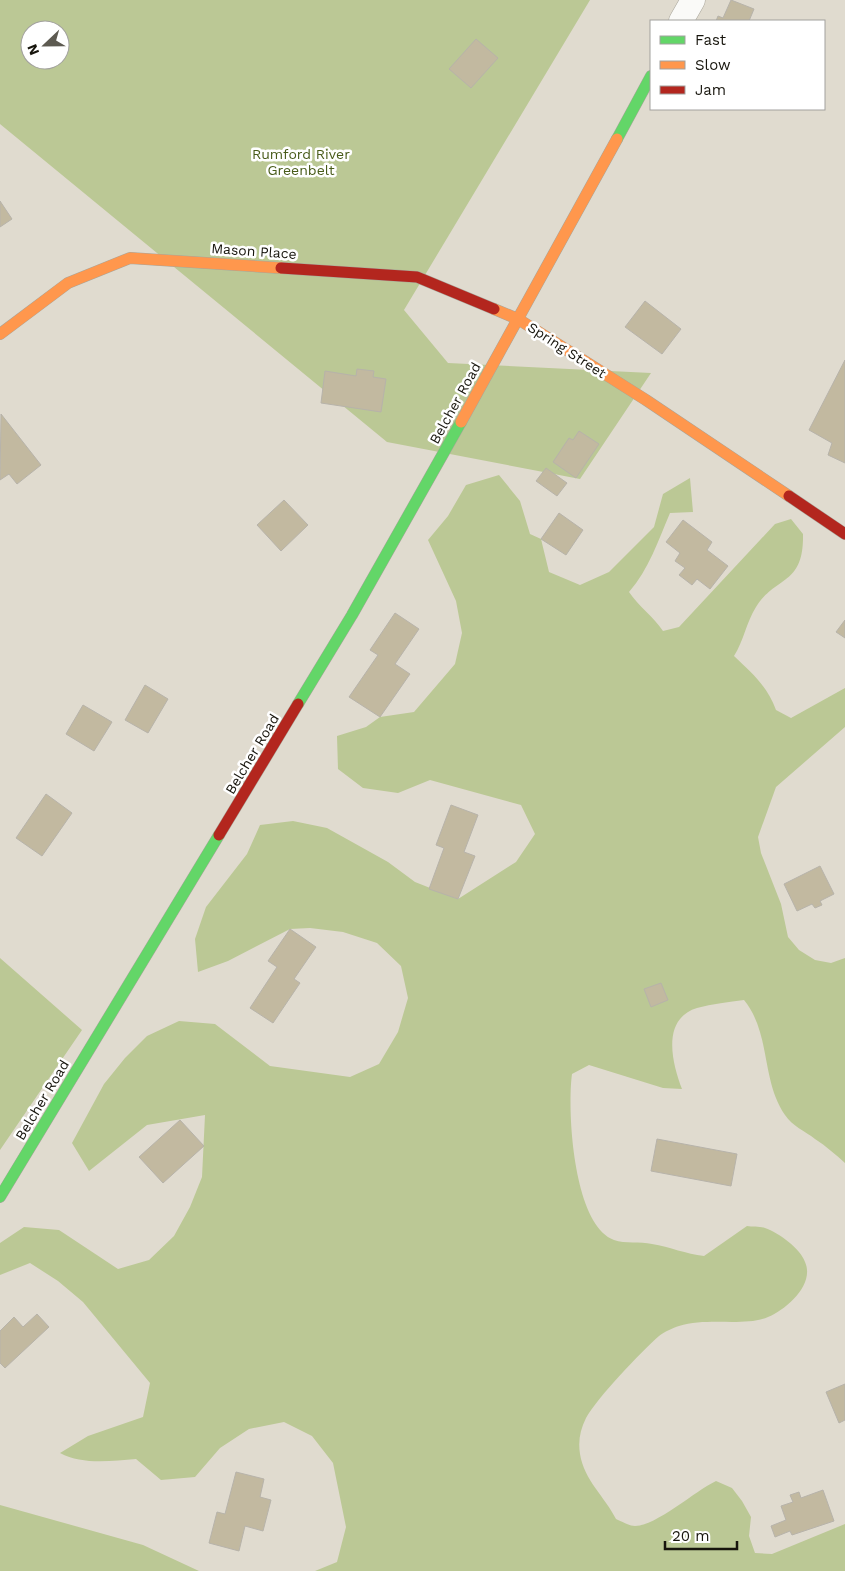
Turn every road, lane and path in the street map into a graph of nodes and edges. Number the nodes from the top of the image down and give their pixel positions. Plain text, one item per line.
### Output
1 (693, 0) edge
2 (682, 20) edge
3 (650, 78) edge
4 (518, 319) junction
5 (0, 334) edge
6 (845, 534) edge
7 (0, 1197) edge

1 - 2 street
3 - 4 street, Spring Street
4 - 5 street, Mason Place
4 - 6 street, Spring Street
4 - 7 street, Belcher Road

